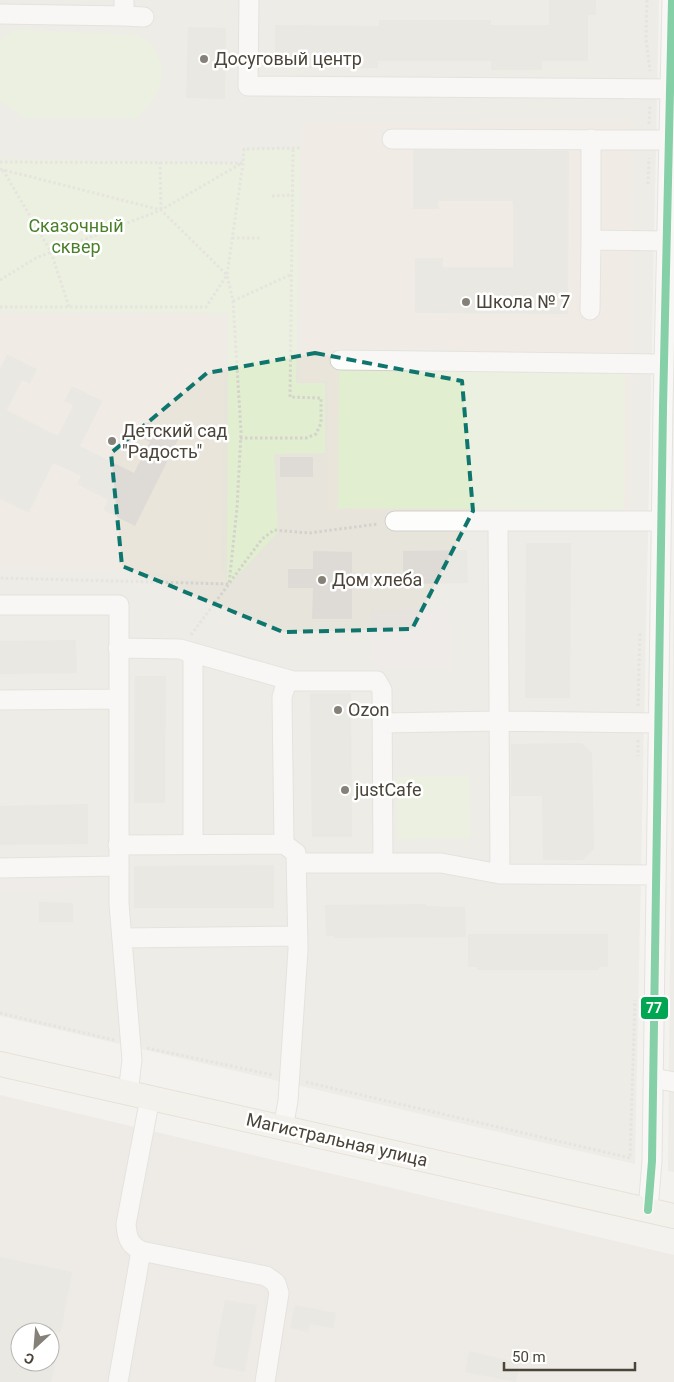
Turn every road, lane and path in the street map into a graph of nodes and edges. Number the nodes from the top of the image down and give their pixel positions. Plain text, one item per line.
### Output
1 (249, 0) edge
2 (647, 0) edge
3 (672, 0) edge
4 (41, 7) edge
5 (124, 8) edge
6 (0, 14) edge
7 (144, 17) dead end
8 (650, 88) junction
9 (670, 89) junction
10 (671, 135) edge
11 (392, 139) dead end
12 (591, 139) junction
13 (649, 140) junction
14 (294, 148) junction
15 (300, 148) dead end
16 (0, 162) edge
17 (160, 162) junction
18 (243, 163) junction
19 (2, 169) edge
20 (648, 186) dead end
21 (293, 195) junction
22 (272, 196) dead end
23 (161, 210) junction
24 (232, 238) junction
25 (260, 238) dead end
26 (591, 240) junction
27 (666, 241) junction
28 (51, 252) junction
29 (292, 274) junction
30 (227, 275) junction
31 (0, 280) edge
32 (233, 301) junction
33 (0, 307) edge
34 (69, 307) junction
35 (590, 310) dead end
36 (340, 360) dead end
37 (664, 364) junction
38 (668, 408) edge
39 (240, 438) junction
40 (395, 521) joint
41 (498, 521) junction
42 (661, 521) junction
43 (0, 578) edge
44 (229, 584) junction
45 (667, 600) edge
46 (0, 605) edge
47 (640, 627) dead end
48 (118, 648) junction
49 (184, 650) junction
50 (293, 681) junction
51 (118, 699) junction
52 (0, 700) edge
53 (498, 721) junction
54 (383, 723) junction
55 (638, 723) junction
56 (658, 723) junction
57 (638, 761) dead end
58 (666, 820) edge
59 (194, 844) junction
60 (284, 844) junction
61 (118, 845) junction
62 (298, 863) junction
63 (384, 864) junction
64 (118, 866) junction
65 (0, 868) edge
66 (500, 874) junction
67 (656, 875) junction
68 (298, 936) junction
69 (122, 938) junction
70 (635, 992) dead end
71 (0, 1013) edge
72 (131, 1045) junction
73 (0, 1064) edge
74 (653, 1078) junction
75 (289, 1079) junction
76 (674, 1082) edge
77 (139, 1096) junction
78 (283, 1128) junction
79 (648, 1210) junction
80 (674, 1216) edge
81 (141, 1251) junction
82 (118, 1382) edge
83 (265, 1382) edge

1 - 8 street
2 - 8 path
3 - 9 street
4 - 5 street
4 - 6 street
5 - 7 street
8 - 9 street
8 - 13 path
9 - 10 street
10 - 13 street
10 - 27 street
11 - 12 street
12 - 13 street
12 - 26 street
13 - 20 path
14 - 15 path
14 - 18 path
14 - 21 path
16 - 17 path
17 - 18 path
17 - 23 path
18 - 23 path
18 - 24 path
19 - 23 path
19 - 28 path
21 - 22 path
21 - 29 path
23 - 28 path
23 - 30 path
24 - 25 path
24 - 30 path
26 - 27 street
26 - 35 street
27 - 37 street
28 - 31 path
28 - 34 path
29 - 32 path
29 - 39 path
30 - 32 path
30 - 34 path
32 - 39 path
33 - 34 path
36 - 37 street
37 - 38 street
38 - 42 street
39 - 44 path
40 - 41 street
40 - 44 path
41 - 42 street
41 - 53 street
42 - 45 street
43 - 44 path
44 - 49 path
45 - 56 street
46 - 48 street
47 - 55 path
48 - 49 street
48 - 51 street
49 - 50 street
49 - 59 street
50 - 54 street
50 - 60 street
51 - 52 street
51 - 61 street
53 - 54 street
53 - 55 street
53 - 66 street
54 - 63 street
55 - 56 street
55 - 57 path
56 - 58 street
58 - 67 street
59 - 60 street
59 - 61 street
60 - 62 street
61 - 64 street
62 - 63 street
62 - 68 street
63 - 66 street
64 - 65 street
64 - 69 street
66 - 67 street
67 - 74 street
68 - 69 street
68 - 75 street
69 - 72 street
70 - 75 path
71 - 72 path
72 - 75 path
72 - 77 street
73 - 77 main road, Магистральная улица
74 - 76 street
74 - 79 street
75 - 78 street
77 - 78 main road, Магистральная улица
77 - 81 street
78 - 79 main road, Магистральная улица
79 - 80 main road, Магистральная улица
81 - 82 street
81 - 83 street

